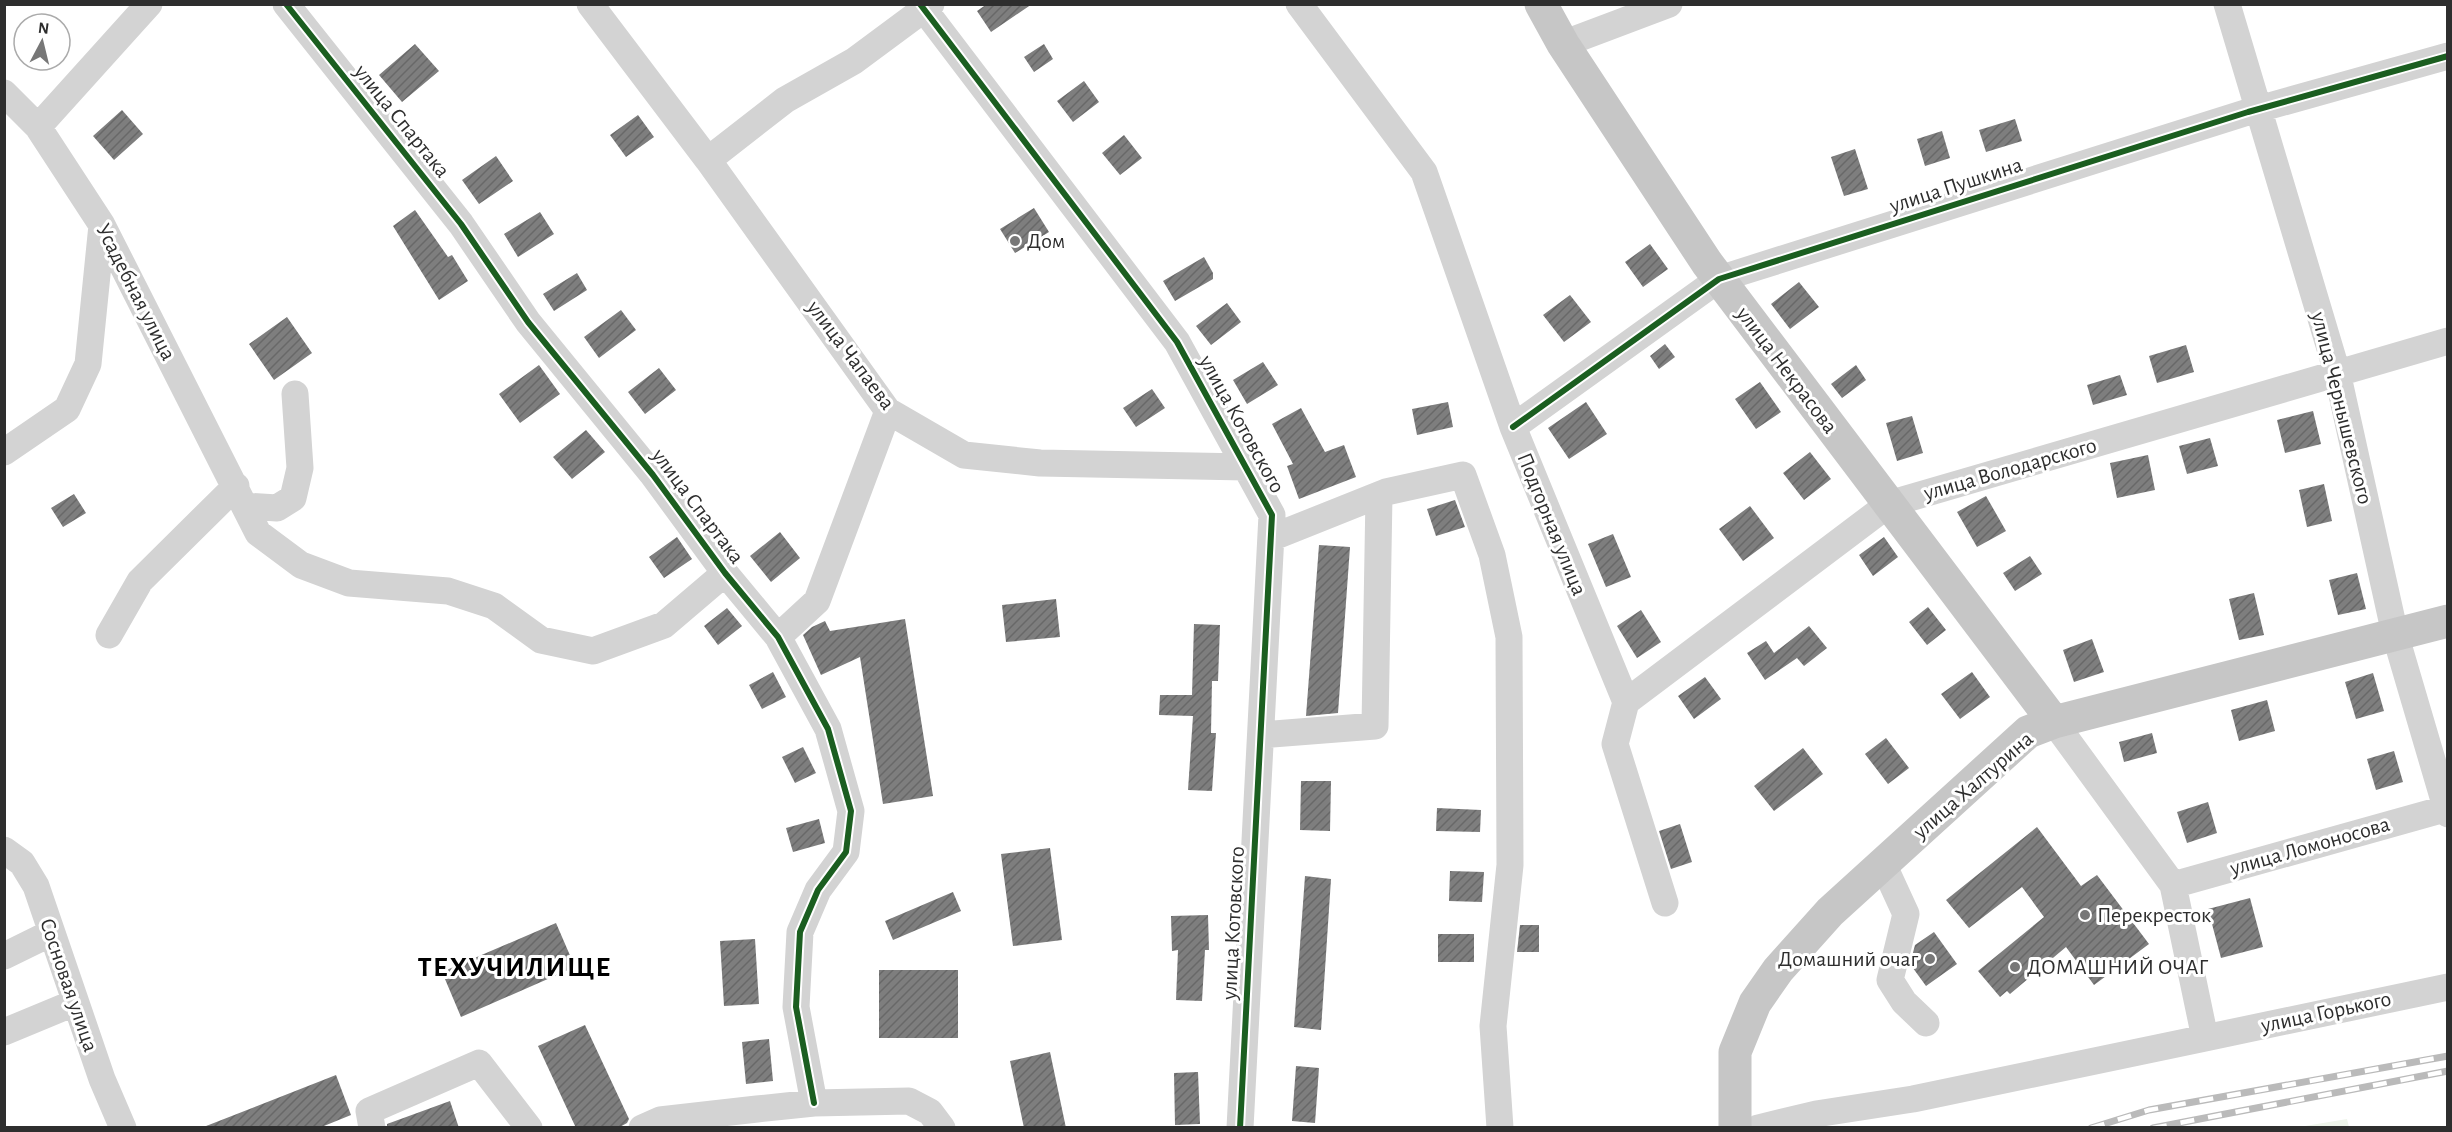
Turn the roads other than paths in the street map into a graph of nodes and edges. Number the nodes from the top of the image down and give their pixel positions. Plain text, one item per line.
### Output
1 (149, 4) edge
2 (286, 4) edge
3 (590, 4) edge
4 (1299, 4) edge
5 (1541, 4) edge
6 (1670, 4) edge
7 (2227, 4) edge
8 (925, 6) edge
9 (1563, 44) junction
10 (2448, 56) edge
11 (4, 93) edge
12 (2256, 110) junction
13 (38, 127) junction
14 (708, 160) junction
15 (102, 225) junction
16 (1719, 279) junction
17 (2448, 341) edge
18 (2337, 372) junction
19 (295, 394) dead end
20 (888, 411) junction
21 (1513, 427) junction
22 (4, 452) edge
23 (1246, 467) junction
24 (1378, 495) junction
25 (241, 496) junction
26 (1889, 504) junction
27 (1271, 538) junction
28 (725, 573) junction
29 (2448, 621) edge
30 (2396, 634) junction
31 (110, 635) dead end
32 (778, 637) junction
33 (1626, 702) junction
34 (2054, 722) junction
35 (1261, 735) junction
36 (2447, 810) edge
37 (4, 850) edge
38 (1883, 864) junction
39 (2173, 885) junction
40 (1665, 903) dead end
41 (51, 933) junction
42 (4, 956) edge
43 (2448, 987) edge
44 (74, 1002) junction
45 (1926, 1023) dead end
46 (4, 1032) edge
47 (2205, 1038) junction
48 (814, 1103) junction
49 (759, 1118) edge
50 (123, 1128) edge
51 (372, 1128) edge
52 (529, 1128) edge
53 (642, 1128) edge
54 (942, 1128) edge
55 (1240, 1128) edge
56 (1500, 1128) edge
57 (1735, 1128) edge
58 (1758, 1128) edge

1 - 13 street
2 - 28 street, улица Спартака
3 - 14 street, улица Чапаева
4 - 21 street, Подгорная улица
5 - 9 main road, улица Некрасова
6 - 9 street
7 - 12 street, улица Чернышевского
8 - 14 street
8 - 23 street, улица Котовского
9 - 16 main road, улица Некрасова
10 - 12 street, улица Пушкина
11 - 13 street, Усадебная улица
12 - 16 street, улица Пушкина
12 - 18 street, улица Чернышевского
13 - 15 street, Усадебная улица
14 - 20 street, улица Чапаева
15 - 22 street
15 - 25 street, Усадебная улица
16 - 21 street, улица Пушкина
16 - 26 main road, улица Некрасова
17 - 18 street, улица Володарского
18 - 26 street, улица Володарского
18 - 30 street, улица Чернышевского
19 - 25 street
20 - 23 street, улица Чапаева
20 - 32 street
21 - 33 street, Подгорная улица
23 - 27 street, улица Котовского
24 - 27 street
24 - 35 street
24 - 56 street
25 - 28 street, Усадебная улица
25 - 31 street
26 - 33 street, улица Володарского
26 - 34 main road, улица Некрасова
27 - 35 street, улица Котовского
28 - 32 street, улица Спартака
29 - 30 main road, улица Халтурина
30 - 34 main road, улица Халтурина
30 - 36 street, улица Чернышевского
32 - 48 street, улица Спартака
33 - 40 street
34 - 38 main road, улица Халтурина
34 - 39 street
35 - 55 street, улица Котовского
36 - 39 street, улица Ломоносова
37 - 41 street, Сосновая улица
38 - 45 street
38 - 57 main road, улица Халтурина
39 - 47 street
41 - 42 street
41 - 44 street, Сосновая улица
43 - 47 street, улица Горького
44 - 46 street
44 - 50 street, Сосновая улица
47 - 58 street, улица Горького
48 - 49 street
48 - 54 street
49 - 53 street
51 - 52 street

